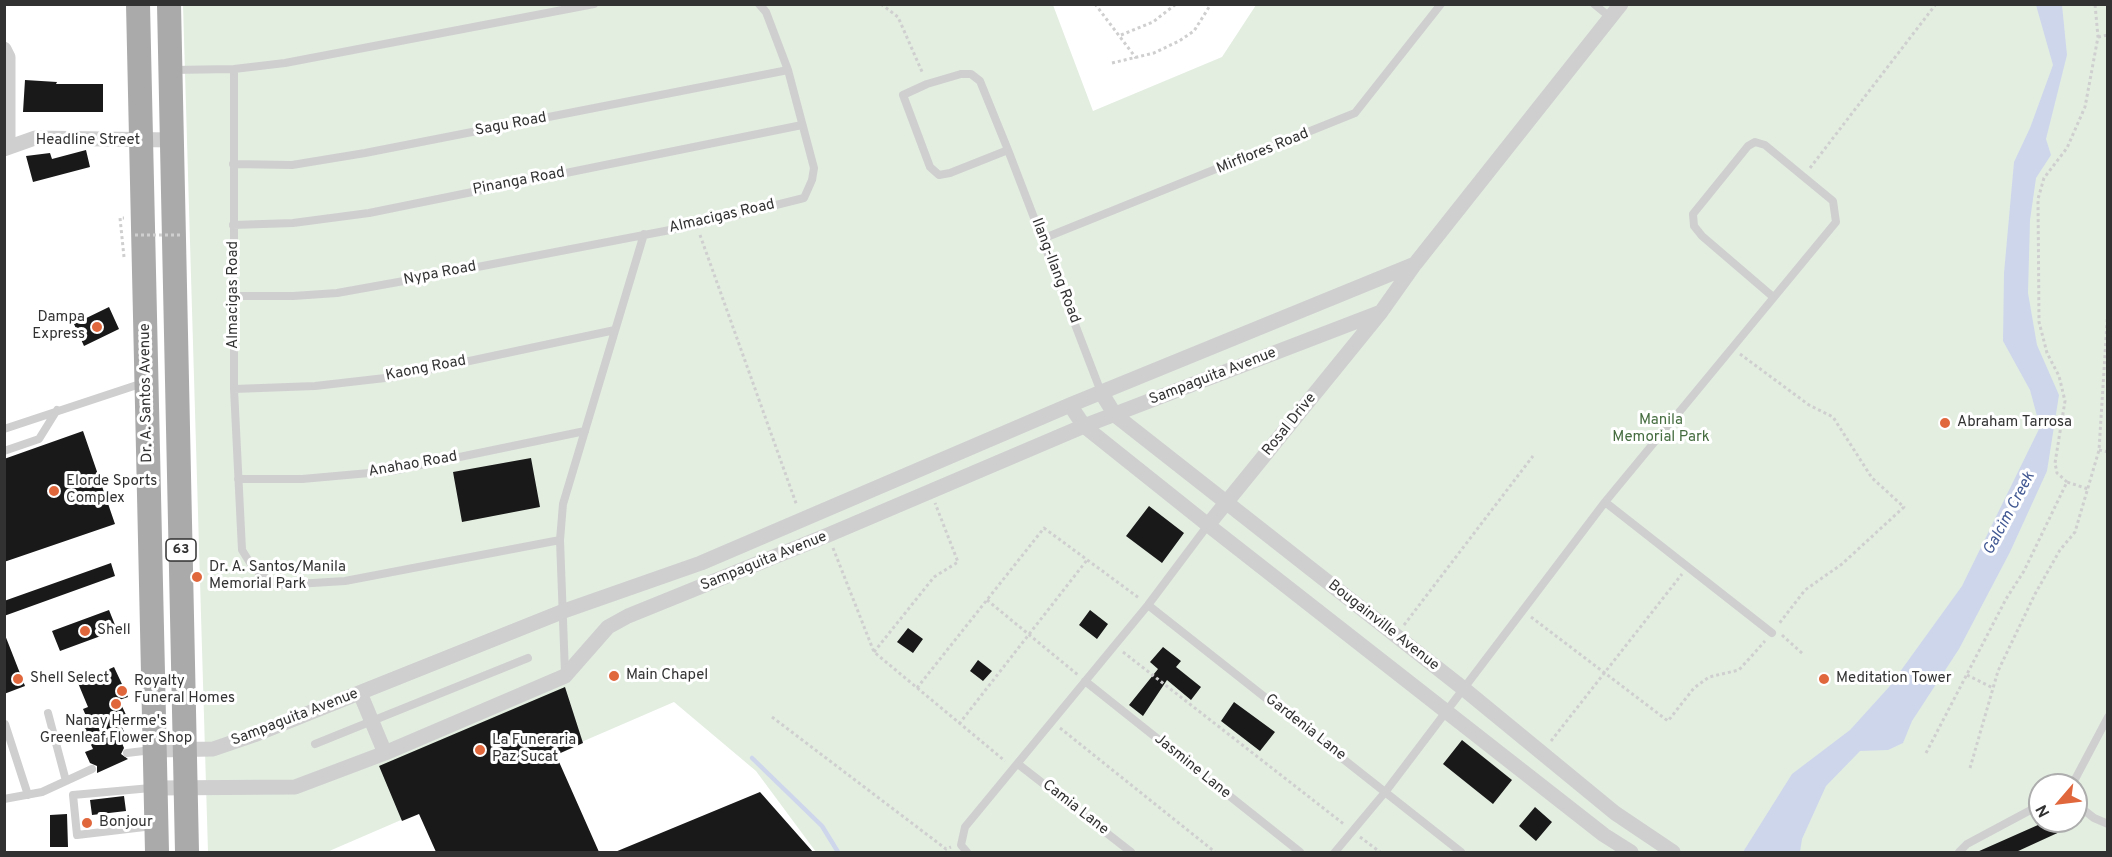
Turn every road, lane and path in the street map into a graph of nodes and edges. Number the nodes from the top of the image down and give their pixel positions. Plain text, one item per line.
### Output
1 (138, 4) edge
2 (169, 4) edge
3 (594, 4) edge
4 (759, 4) edge
5 (881, 4) edge
6 (1095, 4) edge
7 (1176, 4) edge
8 (1211, 4) edge
9 (1441, 4) edge
10 (1594, 4) edge
11 (1621, 4) edge
12 (1936, 4) edge
13 (2095, 4) edge
14 (1611, 18) junction
15 (1120, 35) junction
16 (2108, 35) edge
17 (2098, 37) junction
18 (4, 49) edge
19 (1136, 58) junction
20 (1112, 63) dead end
21 (234, 69) junction
22 (171, 70) junction
23 (788, 70) junction
24 (927, 84) junction
25 (802, 125) junction
26 (172, 140) junction
27 (141, 141) junction
28 (6, 148) edge
29 (1008, 150) junction
30 (233, 164) junction
31 (1803, 176) junction
32 (120, 218) dead end
33 (233, 225) junction
34 (696, 225) junction
35 (644, 234) junction
36 (135, 235) dead end
37 (181, 235) dead end
38 (1042, 239) junction
39 (122, 258) dead end
40 (1415, 264) junction
41 (234, 296) junction
42 (1772, 296) junction
43 (2108, 307) edge
44 (1381, 312) junction
45 (615, 330) junction
46 (1730, 347) junction
47 (146, 382) junction
48 (234, 389) junction
49 (1101, 392) junction
50 (1070, 405) junction
51 (57, 410) junction
52 (1115, 415) junction
53 (1084, 426) junction
54 (4, 429) edge
55 (585, 431) junction
56 (2099, 450) junction
57 (4, 451) edge
58 (2108, 452) edge
59 (1533, 456) dead end
60 (238, 479) junction
61 (2067, 482) junction
62 (2088, 489) junction
63 (931, 492) junction
64 (1605, 502) junction
65 (1227, 503) junction
66 (802, 520) junction
67 (1208, 525) junction
68 (828, 535) junction
69 (560, 540) junction
70 (738, 548) junction
71 (1087, 560) junction
72 (1687, 567) junction
73 (746, 569) junction
74 (987, 600) junction
75 (1148, 605) junction
76 (564, 610) junction
77 (1523, 610) junction
78 (1772, 633) joint
79 (1030, 635) junction
80 (1395, 636) junction
81 (1114, 645) junction
82 (874, 652) junction
83 (1803, 654) dead end
84 (528, 658) dead end
85 (1603, 674) junction
86 (1967, 675) junction
87 (565, 676) junction
88 (1085, 681) junction
89 (916, 688) junction
90 (1993, 688) junction
91 (1464, 689) junction
92 (360, 693) junction
93 (1447, 711) junction
94 (48, 714) dead end
95 (772, 717) dead end
96 (2108, 717) edge
97 (1052, 721) junction
98 (370, 722) junction
99 (4, 724) edge
100 (959, 724) junction
101 (315, 744) dead end
102 (184, 749) junction
103 (154, 750) junction
104 (127, 753) dead end
105 (385, 753) junction
106 (1926, 753) dead end
107 (1541, 755) junction
108 (1018, 764) junction
109 (1970, 768) dead end
110 (92, 769) dead end
111 (2078, 773) edge
112 (66, 781) junction
113 (156, 788) junction
114 (185, 788) junction
115 (1386, 791) junction
116 (28, 795) junction
117 (4, 799) edge
118 (2028, 811) edge
119 (2088, 813) edge
120 (2108, 824) edge
121 (157, 825) junction
122 (1353, 831) junction
123 (961, 845) junction
124 (946, 849) junction
125 (157, 852) edge
126 (186, 852) edge
127 (943, 852) edge
128 (967, 852) edge
129 (1131, 852) edge
130 (1215, 852) edge
131 (1300, 852) edge
132 (1335, 852) edge
133 (1380, 852) edge
134 (1461, 852) edge
135 (1631, 852) edge
136 (1673, 852) edge
137 (1959, 852) edge

1 - 27 main road, Dr. A. Santos Avenue / 63
2 - 22 main road, Dr. A. Santos Avenue / 63
3 - 21 lane
4 - 23 lane, Almacigas Road
5 - 24 path
6 - 15 path
7 - 15 path
8 - 19 path
9 - 38 lane, Mirflores Road
10 - 14 lane
11 - 14 street, Rosal Drive
12 - 31 path
13 - 17 path
14 - 40 street, Rosal Drive
15 - 19 path
16 - 17 path
17 - 61 path
18 - 28 street
19 - 20 path
21 - 22 lane
21 - 30 lane, Almacigas Road
22 - 26 main road, Dr. A. Santos Avenue / 63
23 - 25 lane, Almacigas Road
23 - 30 lane, Sagu Road
24 - 29 lane, Ilang-Ilang Road
24 - 29 lane, Ilang-Ilang Road
25 - 33 lane, Pinanga Road
25 - 34 lane, Almacigas Road
26 - 27 street, Headline Street
26 - 102 main road, Dr. A. Santos Avenue / 63
27 - 28 street, Headline Street
27 - 47 main road, Dr. A. Santos Avenue / 63
29 - 38 lane, Ilang-Ilang Road
30 - 33 lane, Almacigas Road
31 - 42 lane
31 - 42 lane
32 - 39 path
33 - 41 lane, Almacigas Road
34 - 35 lane, Almacigas Road
34 - 66 path
35 - 41 lane, Nypa Road
35 - 45 lane
36 - 37 path, bridge
38 - 49 lane, Ilang-Ilang Road
40 - 44 street, Rosal Drive
40 - 49 street, Sampaguita Avenue
41 - 48 lane, Almacigas Road
42 - 46 lane
43 - 56 path
44 - 52 street, Sampaguita Avenue
44 - 65 street, Rosal Drive
45 - 48 lane, Kaong Road
45 - 55 lane
46 - 64 lane
46 - 83 path
47 - 51 lane
47 - 103 main road, Dr. A. Santos Avenue / 63
48 - 60 lane, Almacigas Road
49 - 50 street, Sampaguita Avenue
49 - 52 street, Bougainville Avenue
50 - 53 street, Bougainville Avenue
50 - 66 street, Sampaguita Avenue
51 - 54 lane
51 - 57 lane
52 - 53 street, Sampaguita Avenue
52 - 65 street, Bougainville Avenue
53 - 63 street, Sampaguita Avenue
53 - 67 street, Bougainville Avenue
55 - 60 lane, Anahao Road
55 - 69 lane
56 - 58 path
56 - 62 path
59 - 80 path
60 - 69 lane, Almacigas Road
61 - 62 path
61 - 86 path
62 - 90 path
63 - 68 street, Sampaguita Avenue
63 - 82 path
64 - 72 lane
64 - 77 lane
65 - 67 street, Rosal Drive
65 - 80 street, Bougainville Avenue
66 - 70 street, Sampaguita Avenue
67 - 75 lane, Rosal Drive
67 - 93 street, Bougainville Avenue
68 - 73 street, Sampaguita Avenue
68 - 82 path
69 - 76 lane
70 - 73 street
70 - 76 street, Sampaguita Avenue
71 - 74 path
71 - 75 path
71 - 79 path
72 - 78 lane
72 - 85 path
73 - 87 street, Sampaguita Avenue
74 - 79 path
74 - 89 path
75 - 81 lane, Rosal Drive
75 - 115 lane, Gardenia Lane
76 - 87 lane
76 - 92 street, Sampaguita Avenue
77 - 85 path
77 - 91 lane
78 - 85 path
79 - 88 path
79 - 100 path
80 - 91 street, Bougainville Avenue
81 - 88 lane, Rosal Drive
81 - 122 path
82 - 89 path
84 - 98 lane
85 - 107 path
86 - 90 path
86 - 106 path
87 - 105 street, Sampaguita Avenue
88 - 97 lane, Rosal Drive
88 - 131 lane, Jasmine Lane
89 - 100 path
90 - 109 path
91 - 93 lane
91 - 107 street, Bougainville Avenue
92 - 98 street
92 - 102 street, Sampaguita Avenue
93 - 115 lane
93 - 135 street, Bougainville Avenue
94 - 112 lane
95 - 124 path
96 - 111 lane
97 - 108 lane, Rosal Drive
97 - 130 path
98 - 101 lane
98 - 105 street
99 - 116 lane
100 - 108 path
102 - 103 street, Sampaguita Avenue
102 - 114 main road, Dr. A. Santos Avenue / 63
103 - 104 lane
103 - 113 main road, Dr. A. Santos Avenue / 63
105 - 114 street, Sampaguita Avenue
107 - 136 street, Bougainville Avenue
108 - 123 lane, Rosal Drive
108 - 129 lane, Camia Lane
110 - 112 lane
112 - 116 lane
113 - 114 street, Sampaguita Avenue
113 - 121 main road, Dr. A. Santos Avenue / 63
113 - 121 lane
114 - 126 main road, Dr. A. Santos Avenue / 63
115 - 122 lane
115 - 134 lane, Gardenia Lane
116 - 117 lane
118 - 137 lane
119 - 120 lane
121 - 125 main road, Dr. A. Santos Avenue / 63
122 - 132 lane
122 - 133 path
123 - 124 path
123 - 128 lane
124 - 127 path

